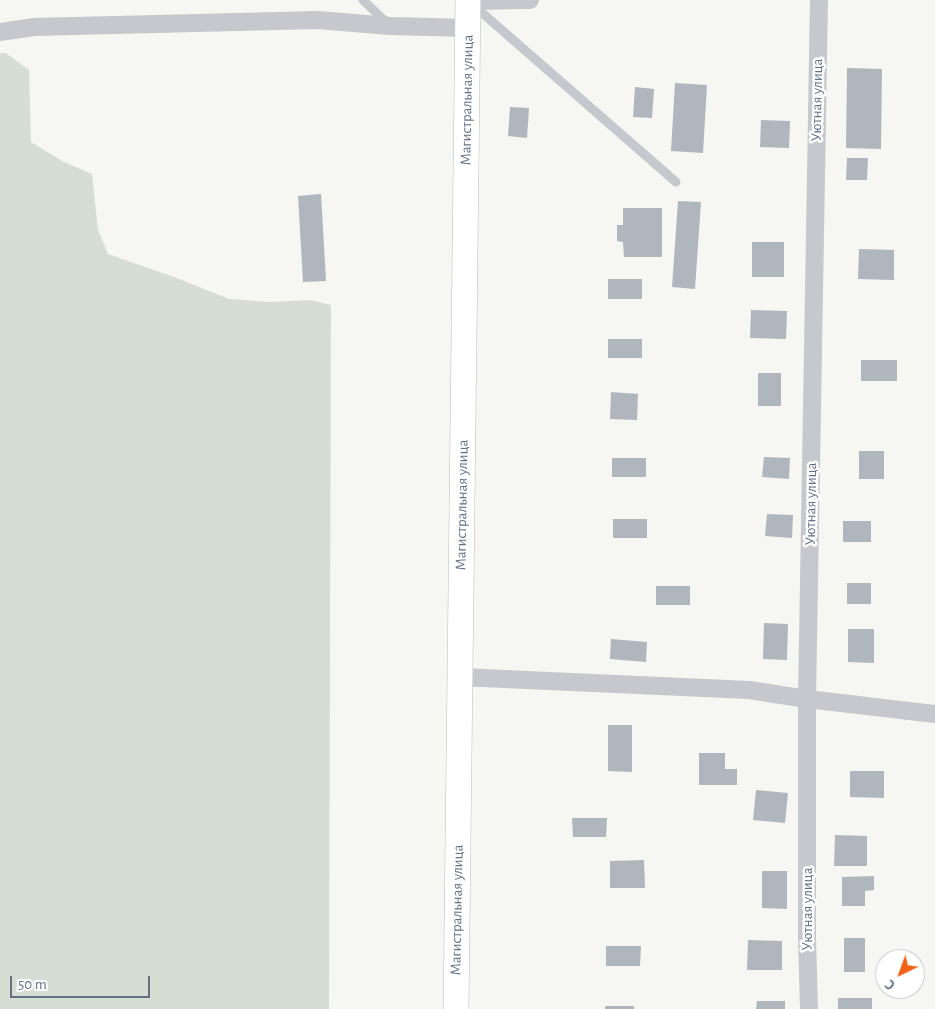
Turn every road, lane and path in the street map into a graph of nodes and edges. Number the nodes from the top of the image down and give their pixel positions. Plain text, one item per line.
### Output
1 (363, 0) edge
2 (468, 0) edge
3 (530, 0) edge
4 (818, 0) edge
5 (390, 26) junction
6 (468, 28) junction
7 (0, 32) edge
8 (676, 182) dead end
9 (460, 677) junction
10 (808, 699) junction
11 (935, 714) edge
12 (456, 1009) edge
13 (809, 1009) edge

1 - 5 lane
2 - 3 street
2 - 6 main road, Магистральная улица
2 - 8 lane
4 - 10 street, Уютная улица
5 - 6 street
5 - 7 street
6 - 9 main road, Магистральная улица
9 - 10 street
9 - 12 main road, Магистральная улица
10 - 11 street
10 - 13 street, Уютная улица

